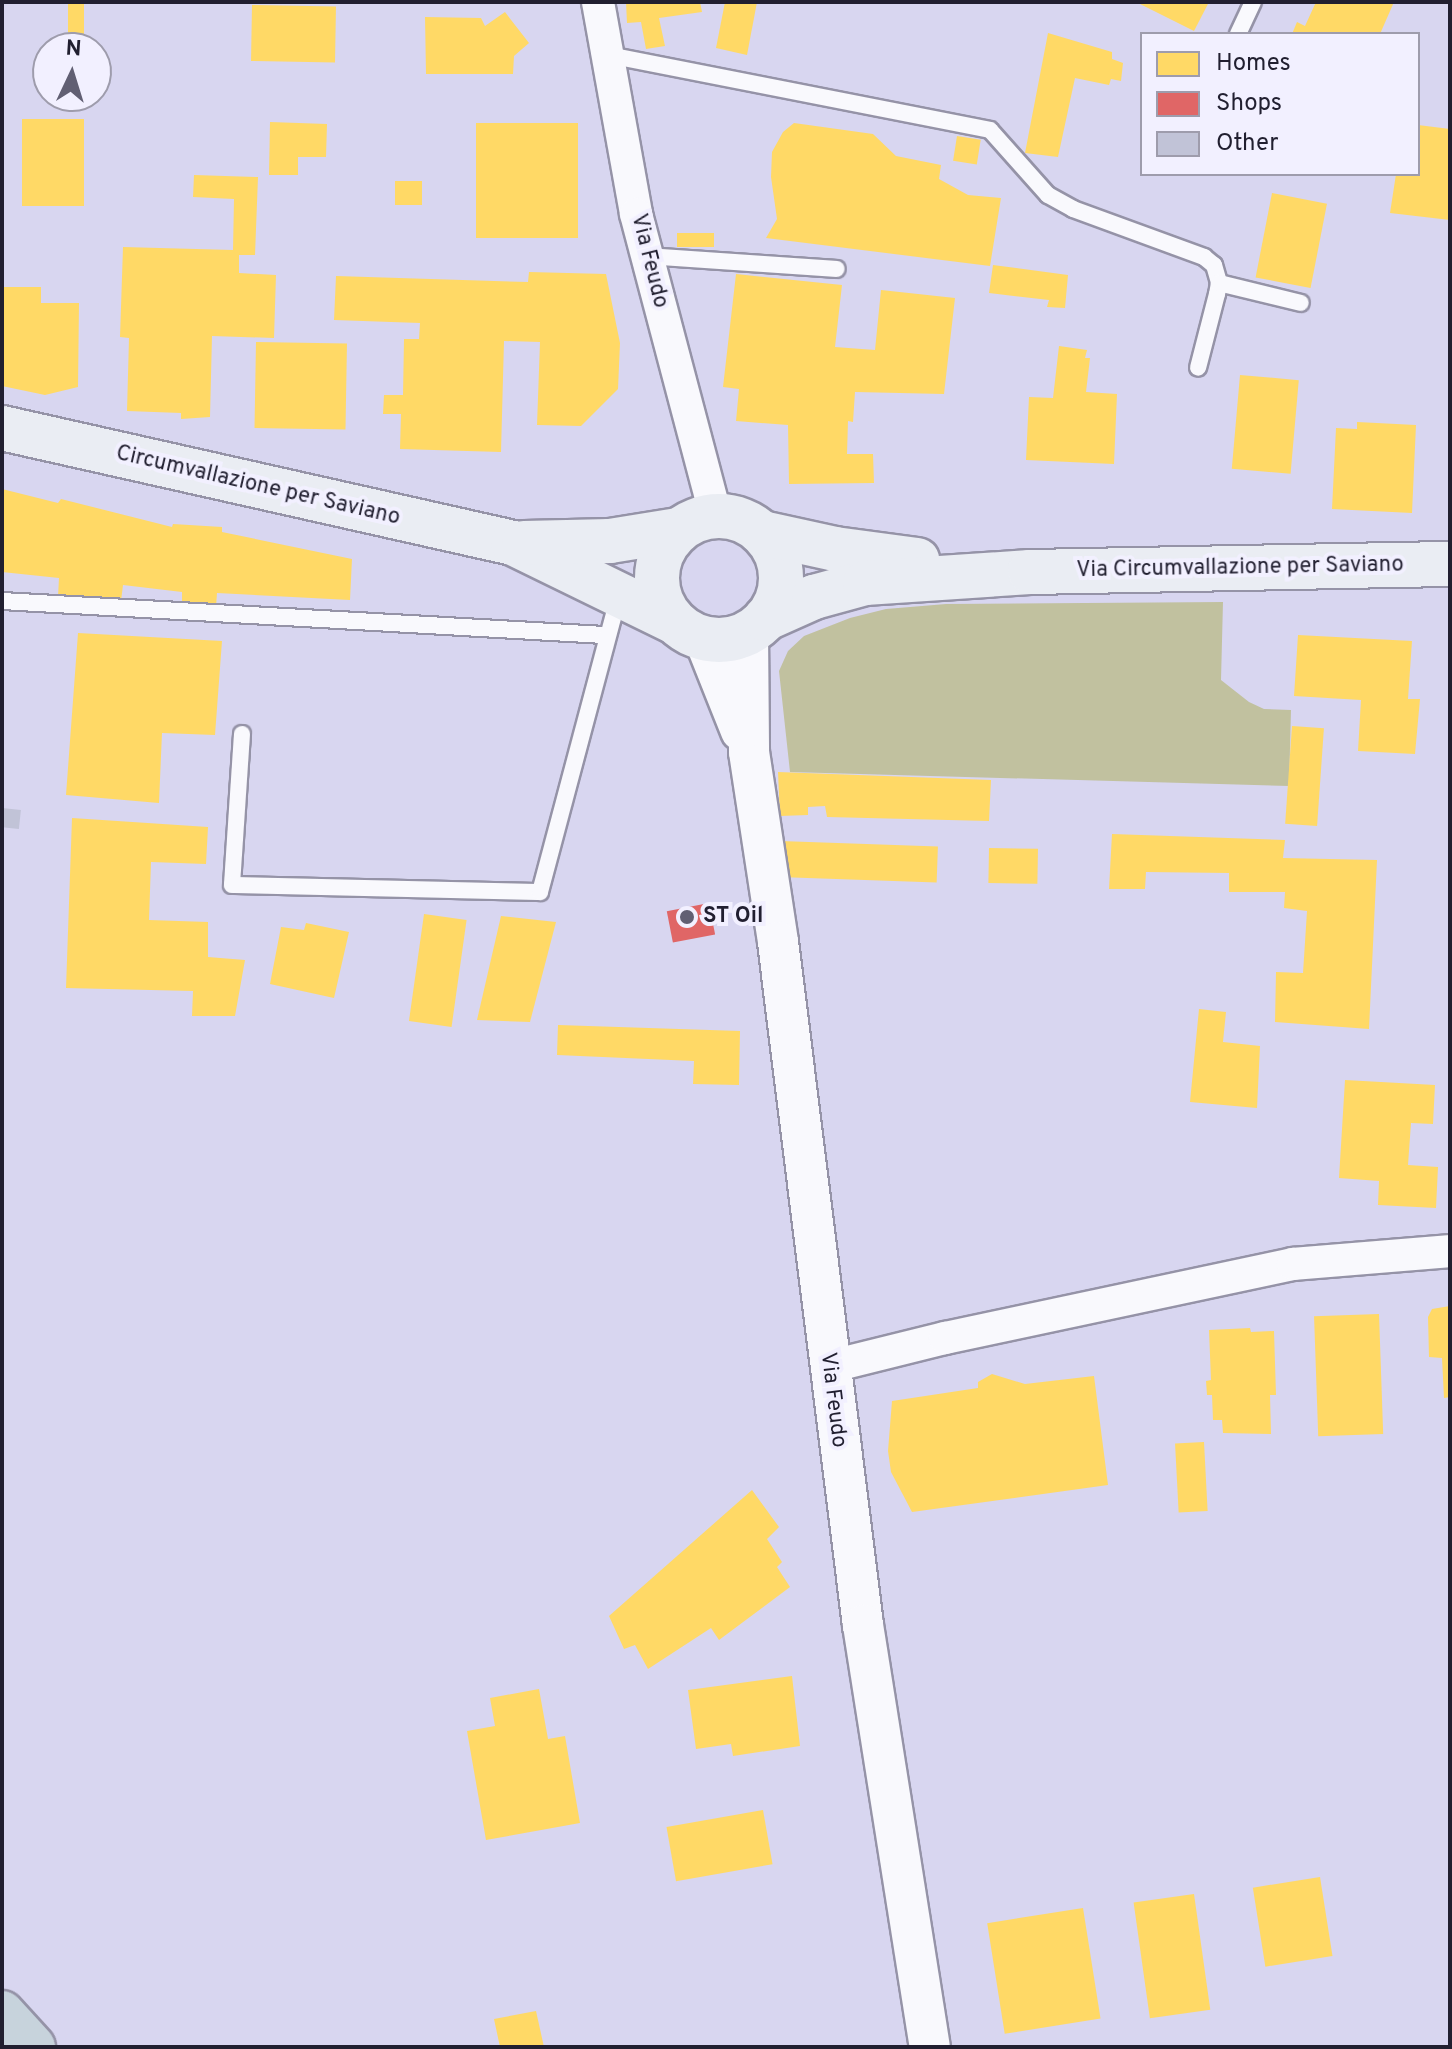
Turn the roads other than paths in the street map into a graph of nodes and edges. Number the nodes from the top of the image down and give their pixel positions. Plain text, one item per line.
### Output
1 (598, 2) edge
2 (1253, 2) edge
3 (1239, 32) edge
4 (608, 55) junction
5 (647, 256) junction
6 (837, 269) dead end
7 (1219, 283) junction
8 (1301, 303) dead end
9 (1198, 368) dead end
10 (2, 428) edge
11 (697, 523) junction
12 (762, 533) junction
13 (513, 543) junction
14 (1450, 564) edge
15 (1030, 572) junction
16 (619, 593) junction
17 (2, 601) edge
18 (757, 626) junction
19 (690, 630) junction
20 (605, 635) junction
21 (242, 734) dead end
22 (749, 752) junction
23 (1450, 1251) edge
24 (828, 1367) junction
25 (2, 2013) edge
26 (33, 2047) edge
27 (930, 2047) edge

1 - 4 street, Via Feudo
2 - 3 lane
4 - 5 street, Via Feudo
4 - 7 lane
5 - 6 lane
5 - 11 street, Via Feudo
7 - 8 lane
7 - 9 lane
10 - 13 main road, Circumvallazione per Saviano
11 - 12 main road
11 - 13 main road, Circumvallazione per Saviano
11 - 19 main road
12 - 15 main road, Via Circumvallazione per Saviano
12 - 18 main road
13 - 16 main road, Circumvallazione per Saviano
14 - 15 main road, Via Circumvallazione per Saviano
15 - 18 main road, Via Circumvallazione per Saviano
16 - 19 main road, Circumvallazione per Saviano
16 - 20 lane
17 - 20 lane
18 - 19 main road
18 - 22 street, Via Feudo
19 - 22 street, Via Feudo
20 - 21 lane
22 - 24 street, Via Feudo
23 - 24 street
24 - 27 street, Via Feudo
25 - 26 highway

